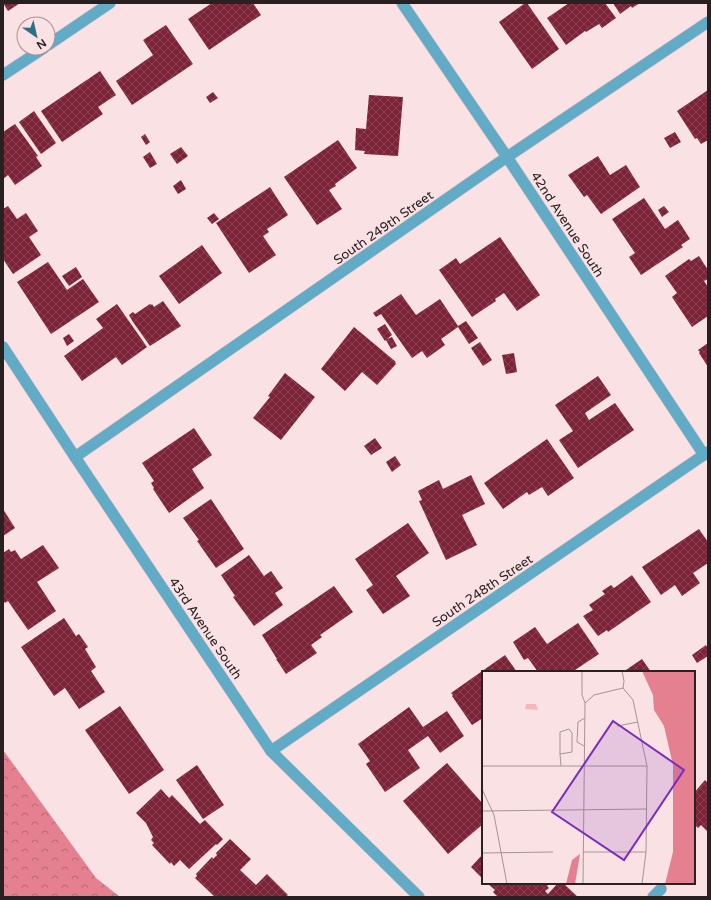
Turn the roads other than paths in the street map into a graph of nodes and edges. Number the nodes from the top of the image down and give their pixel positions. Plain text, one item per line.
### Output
1 (110, 3) edge
2 (402, 3) edge
3 (708, 22) edge
4 (56, 40) edge
5 (32, 56) edge
6 (3, 75) edge
7 (507, 158) junction
8 (3, 347) edge
9 (707, 456) edge
10 (75, 457) junction
11 (272, 751) junction
12 (661, 889) dead end
13 (419, 897) edge
14 (653, 897) edge

1 - 4 street
2 - 7 street, 42nd Avenue South
3 - 7 street, South 249th Street
5 - 6 street
7 - 9 street, 42nd Avenue South
7 - 10 street, South 249th Street
8 - 10 street, 43rd Avenue South
9 - 11 street, South 248th Street
10 - 11 street, 43rd Avenue South
11 - 13 street, 43rd Avenue South
12 - 14 street

